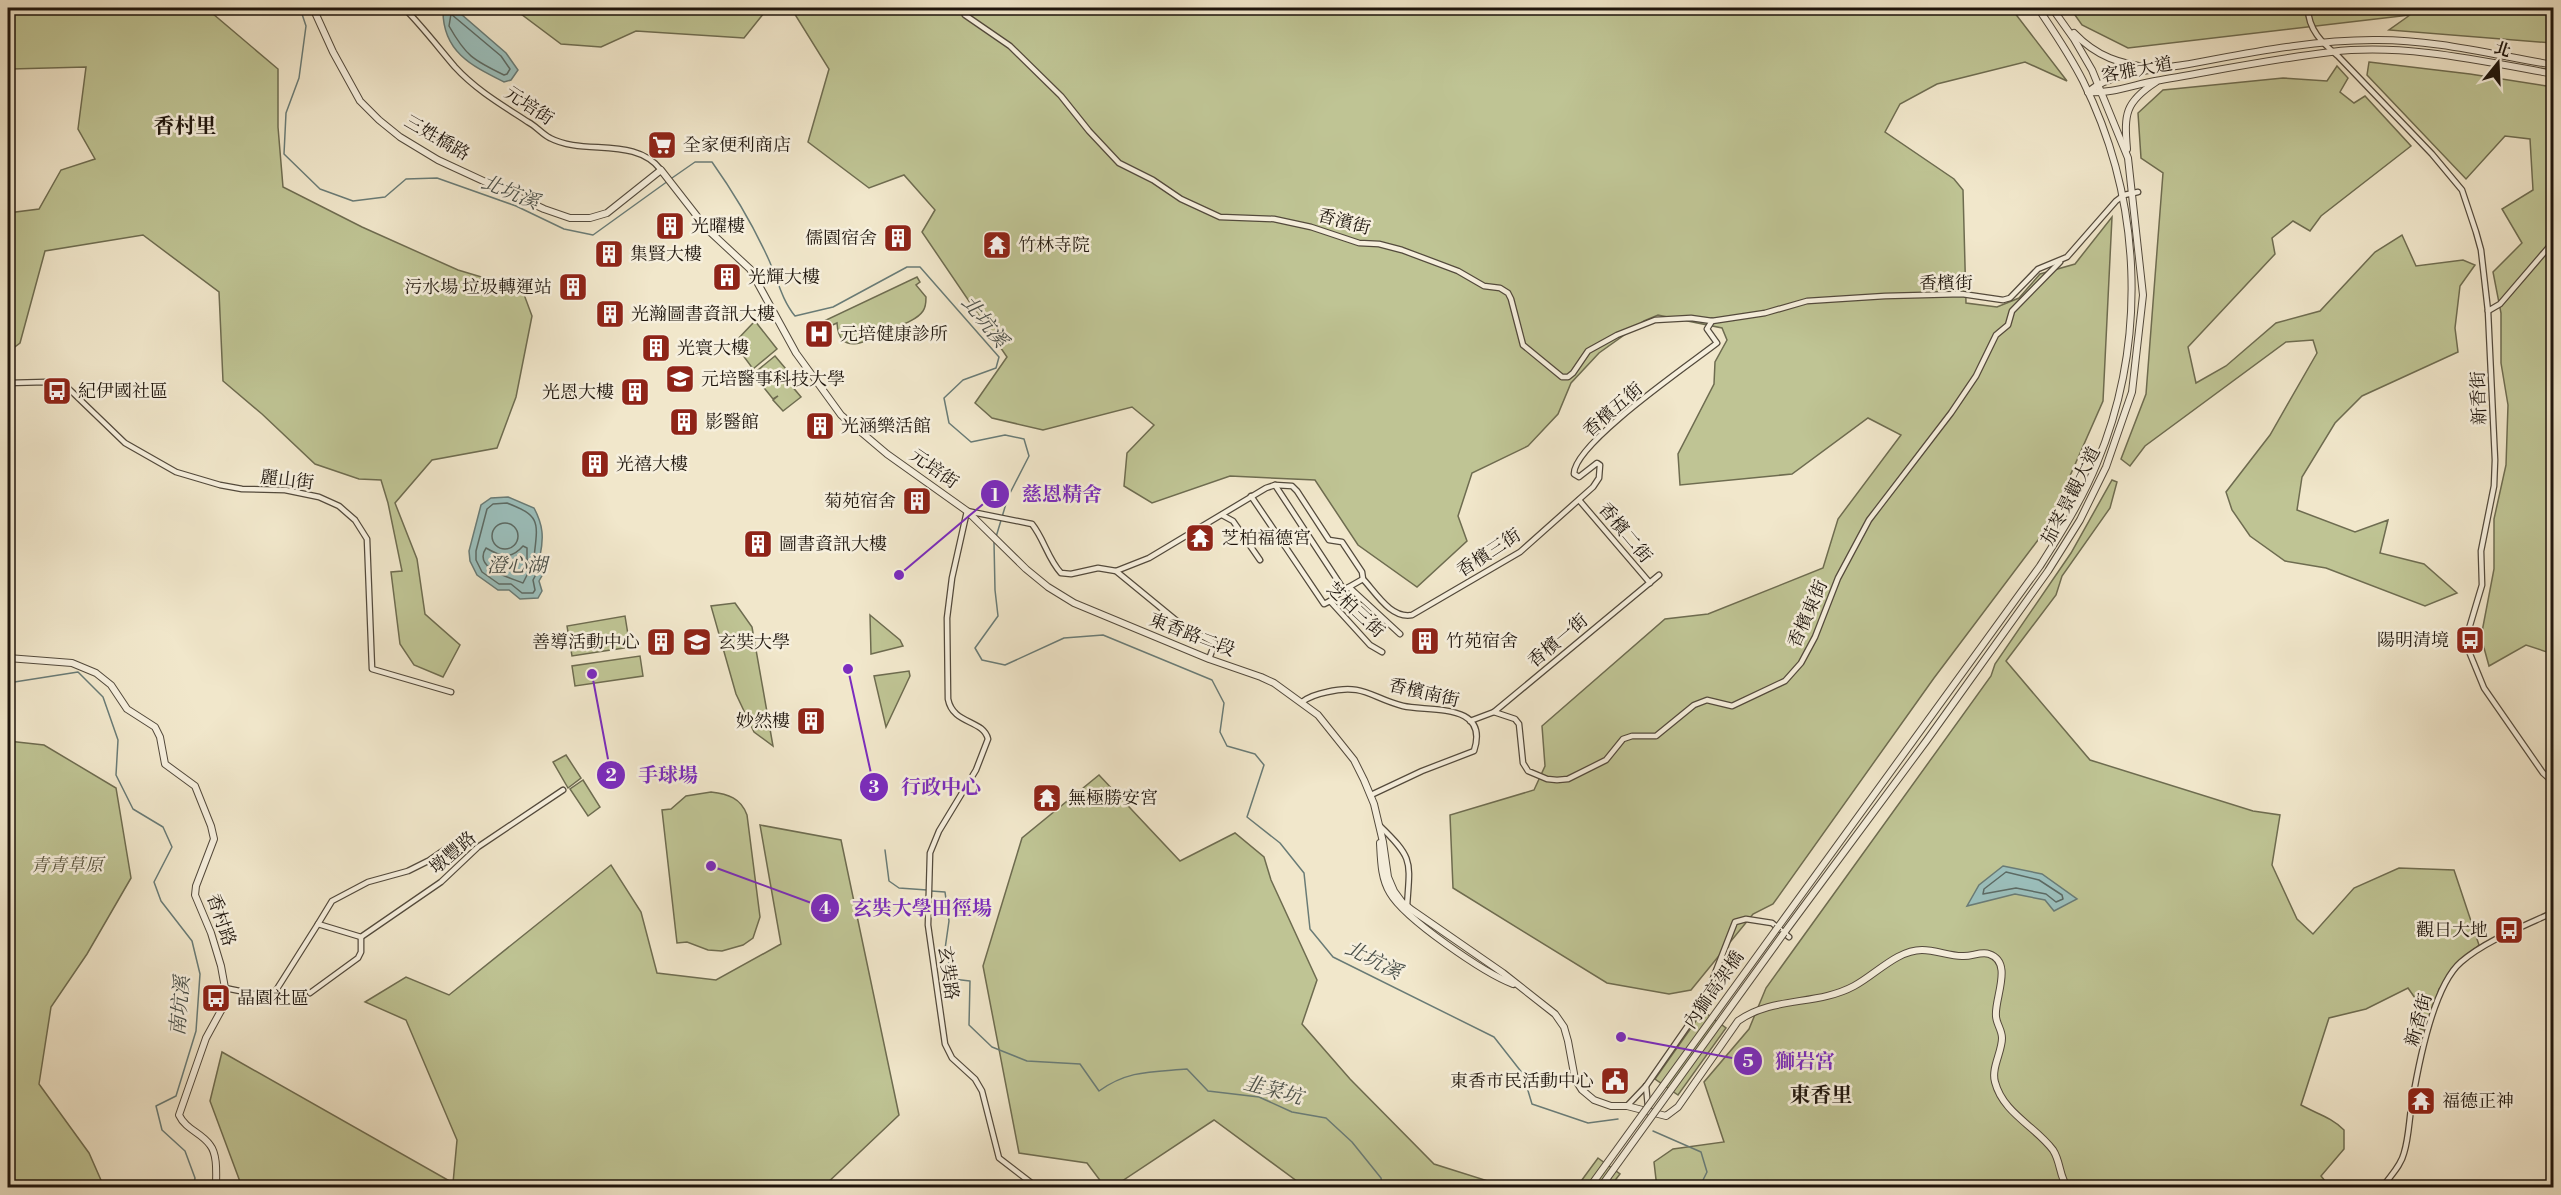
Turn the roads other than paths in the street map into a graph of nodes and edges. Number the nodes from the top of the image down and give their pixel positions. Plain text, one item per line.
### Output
1 (313, 8) edge
2 (404, 8) edge
3 (2038, 8) edge
4 (2052, 8) edge
5 (2308, 8) edge
6 (964, 15) dead end
7 (2059, 18) junction
8 (2322, 42) junction
9 (2333, 51) junction
10 (2553, 65) edge
11 (2159, 69) junction
12 (2553, 74) edge
13 (2159, 80) junction
14 (2098, 83) junction
15 (2088, 92) junction
16 (2102, 93) junction
17 (2128, 158) junction
18 (663, 173) junction
19 (2135, 192) junction
20 (2124, 195) junction
21 (2553, 241) edge
22 (2067, 257) junction
23 (2488, 311) junction
24 (1712, 321) junction
25 (8, 383) edge
26 (1275, 485) junction
27 (1251, 496) junction
28 (1579, 500) junction
29 (967, 510) junction
30 (1222, 514) junction
31 (1260, 560) dead end
32 (1116, 571) junction
33 (1659, 575) dead end
34 (1363, 579) junction
35 (1650, 583) junction
36 (1347, 588) junction
37 (1330, 601) junction
38 (1400, 634) dead end
39 (1382, 652) dead end
40 (8, 658) edge
41 (1209, 659) junction
42 (451, 692) dead end
43 (1302, 702) junction
44 (1494, 712) junction
45 (1470, 721) junction
46 (2553, 783) edge
47 (563, 789) dead end
48 (1371, 795) junction
49 (1379, 825) junction
50 (451, 845) dead end
51 (1407, 906) junction
52 (2553, 912) edge
53 (318, 924) junction
54 (1778, 927) junction
55 (1786, 935) junction
56 (361, 937) junction
57 (1516, 985) junction
58 (225, 988) junction
59 (310, 993) dead end
60 (1646, 1086) junction
61 (1627, 1106) junction
62 (1648, 1113) junction
63 (216, 1188) edge
64 (1038, 1188) edge
65 (1590, 1188) edge
66 (1600, 1188) edge
67 (2068, 1188) edge
68 (2382, 1188) edge

1 - 18 street, 三姓橋路
2 - 18 street, 元培街
3 - 15 street, 茄苳景觀大道
4 - 7 street, 茄苳景觀大道
5 - 8 street
6 - 24 street, 香濱街
7 - 11 street
7 - 14 street, 茄苳景觀大道
8 - 9 street, 新香街
8 - 10 street, 客雅大道
8 - 11 street, 客雅大道
9 - 12 street, 客雅大道
9 - 13 street, 客雅大道
9 - 23 street, 新香街
11 - 14 street, 客雅大道
13 - 16 street, 客雅大道
13 - 17 street
14 - 15 street, 客雅大道
14 - 16 street, 茄苳景觀大道
15 - 16 street, 客雅大道
15 - 20 street, 茄苳景觀大道
16 - 17 street, 茄苳景觀大道
17 - 19 street, 茄苳景觀大道
18 - 29 street, 元培街
19 - 20 street
19 - 55 street, 茄苳景觀大道
20 - 22 street, 香檳街
20 - 54 street, 茄苳景觀大道
21 - 23 street
22 - 24 street, 香檳街
22 - 44 street, 香檳東街
23 - 46 street, 新香街
24 - 28 street, 香檳五街
25 - 42 street, 麗山街
26 - 27 street
26 - 34 street
26 - 36 street
27 - 30 street
27 - 37 street, 芝柏三街
28 - 34 street, 香檳三街
28 - 35 street, 香檳二街
29 - 32 street, 元培街
29 - 41 street, 東香路二段
29 - 64 street, 玄奘路
30 - 31 street
30 - 32 street
32 - 41 street
33 - 35 street, 香檳一街
34 - 36 street
35 - 44 street, 香檳一街
36 - 37 street
36 - 38 street
37 - 39 street, 芝柏三街
40 - 58 street, 香村路
41 - 43 street, 東香路二段
43 - 45 street, 香檳南街
43 - 48 street, 東香路二段
44 - 45 street, 香檳一街
45 - 48 street, 香檳南街
47 - 56 street, 墩豐路
48 - 49 street
49 - 51 street
49 - 51 street
49 - 57 street
50 - 53 street, 墩豐路
51 - 57 street
52 - 68 street, 新香街
53 - 56 street
53 - 58 street, 墩豐路
54 - 55 street
54 - 60 street
54 - 65 street, 內獅高架橋, bridge
55 - 66 street, 內獅高架橋, bridge
56 - 59 street
57 - 61 street
58 - 63 street, 香村路
60 - 61 street
60 - 62 street
61 - 62 street
62 - 67 street

